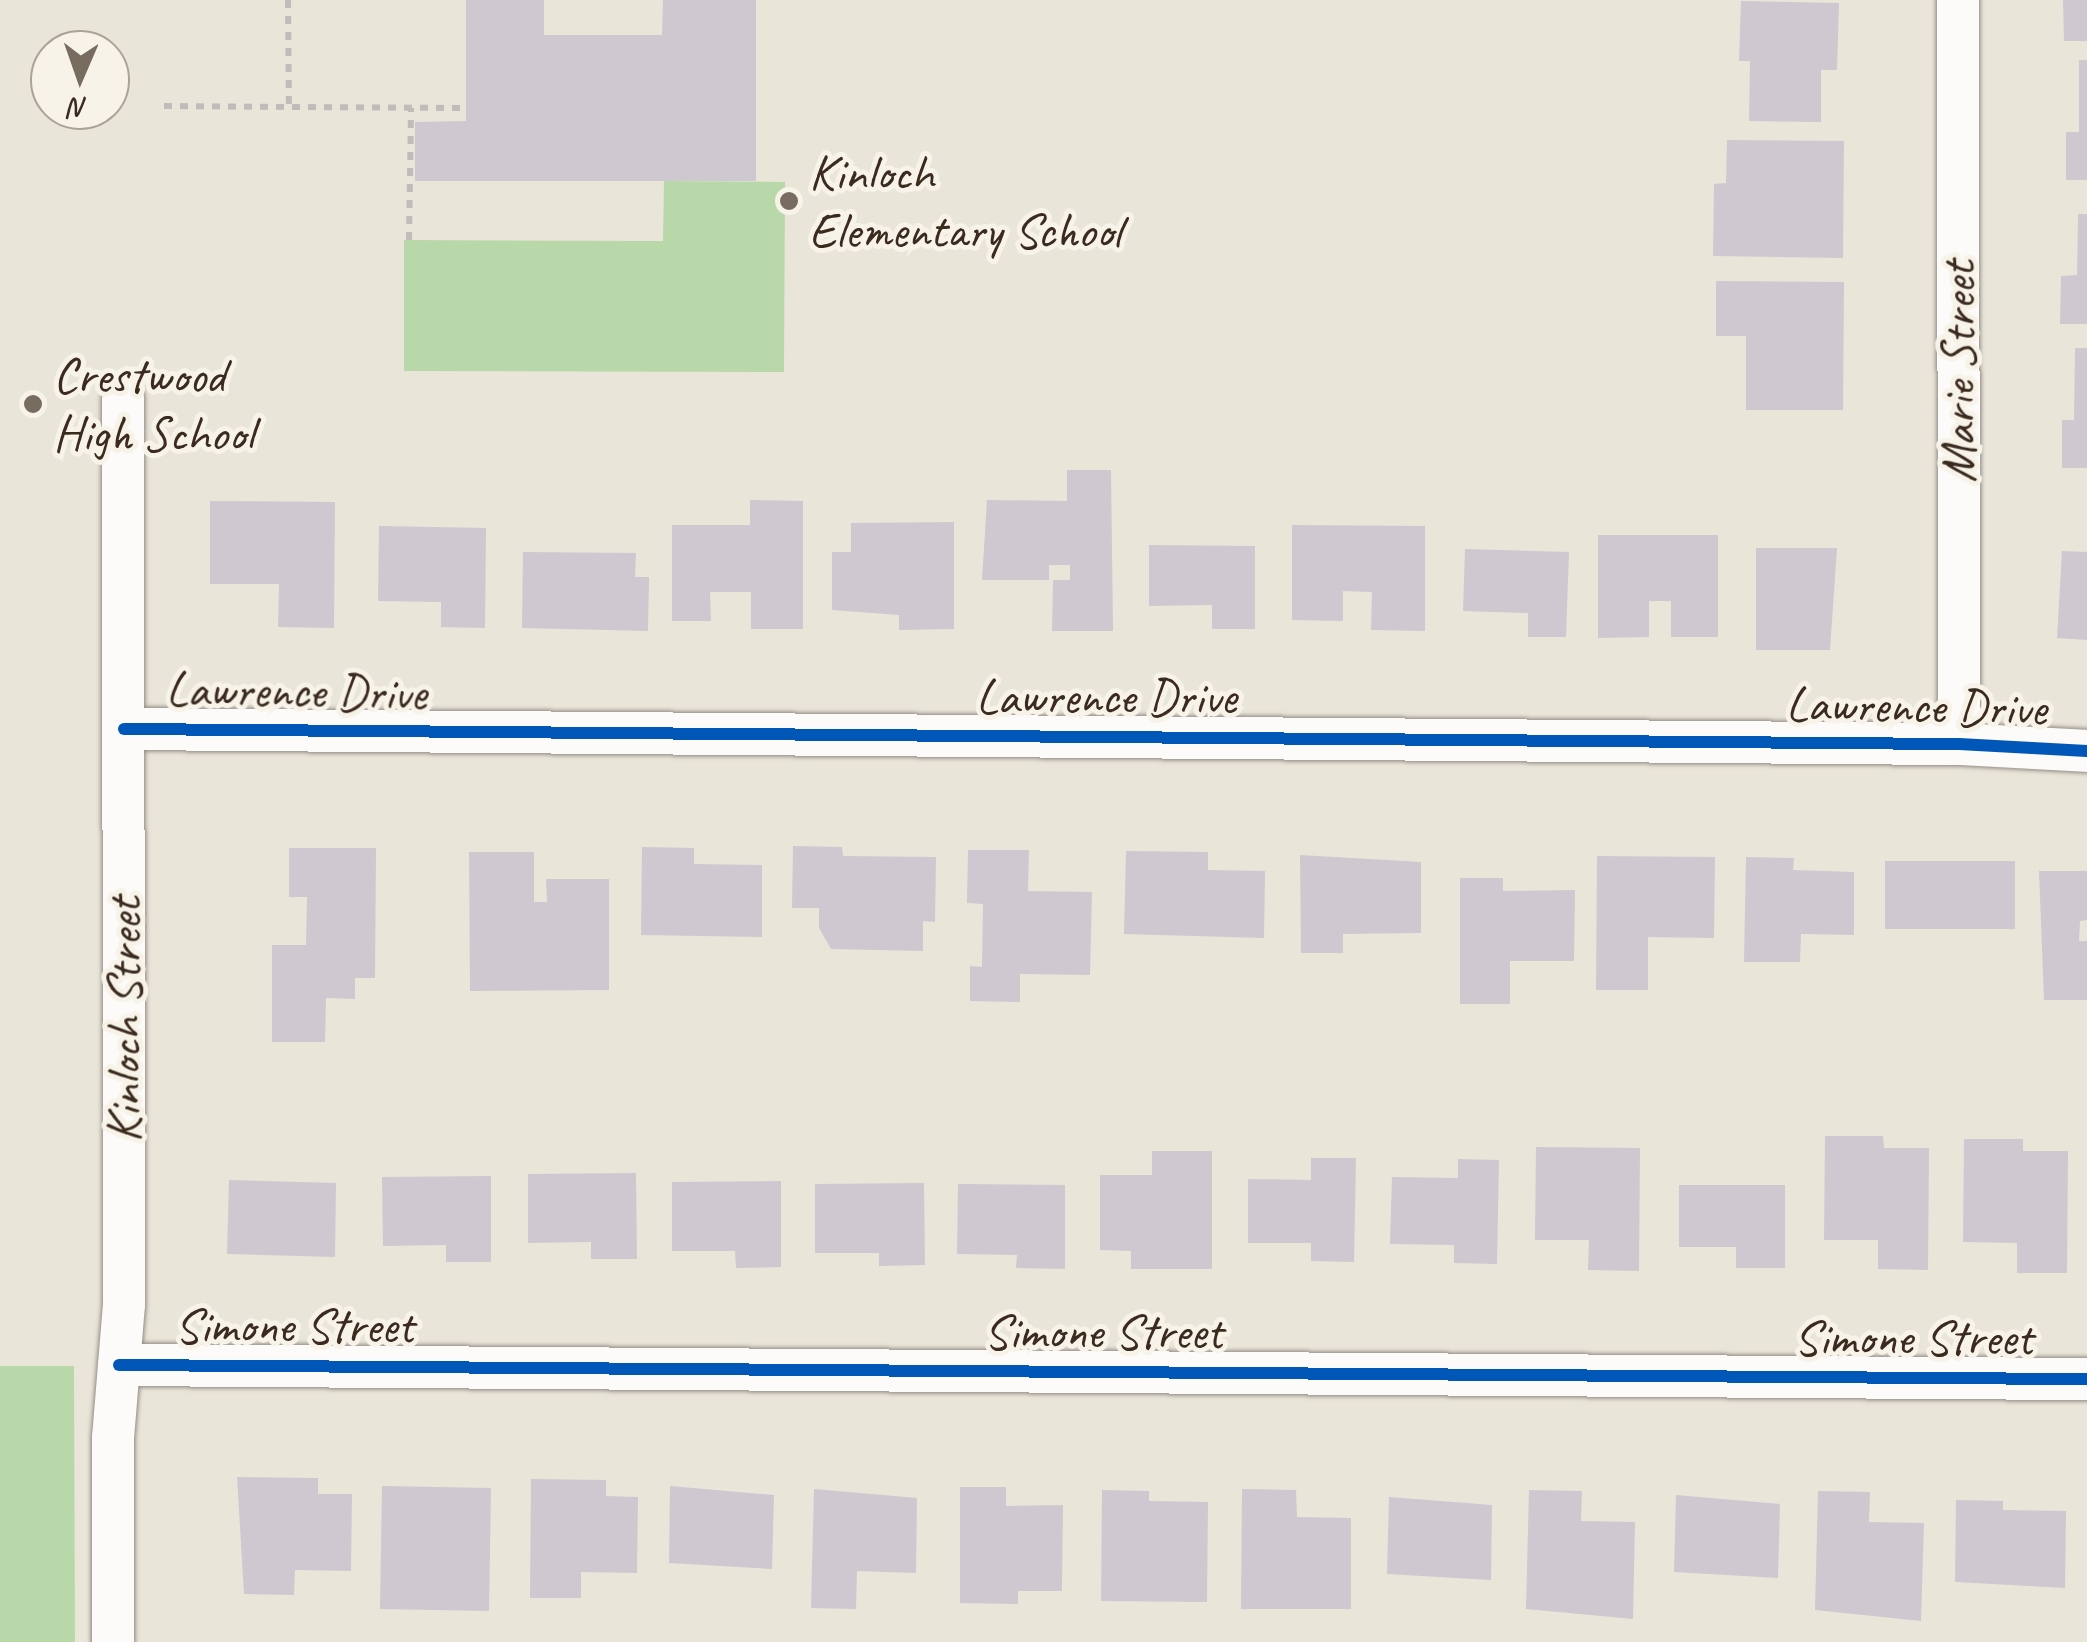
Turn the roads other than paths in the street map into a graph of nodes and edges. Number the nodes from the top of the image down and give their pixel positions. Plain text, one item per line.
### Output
1 (1958, 0) edge
2 (123, 398) dead end
3 (124, 729) junction
4 (1959, 744) junction
5 (2087, 751) edge
6 (119, 1365) junction
7 (2087, 1379) edge
8 (113, 1642) edge

1 - 4 street, Marie Street
2 - 3 street, Kinloch Street
3 - 4 street, Lawrence Drive
3 - 6 street, Kinloch Street
4 - 5 street, Lawrence Drive
6 - 7 street, Simone Street
6 - 8 street, Kinloch Street

